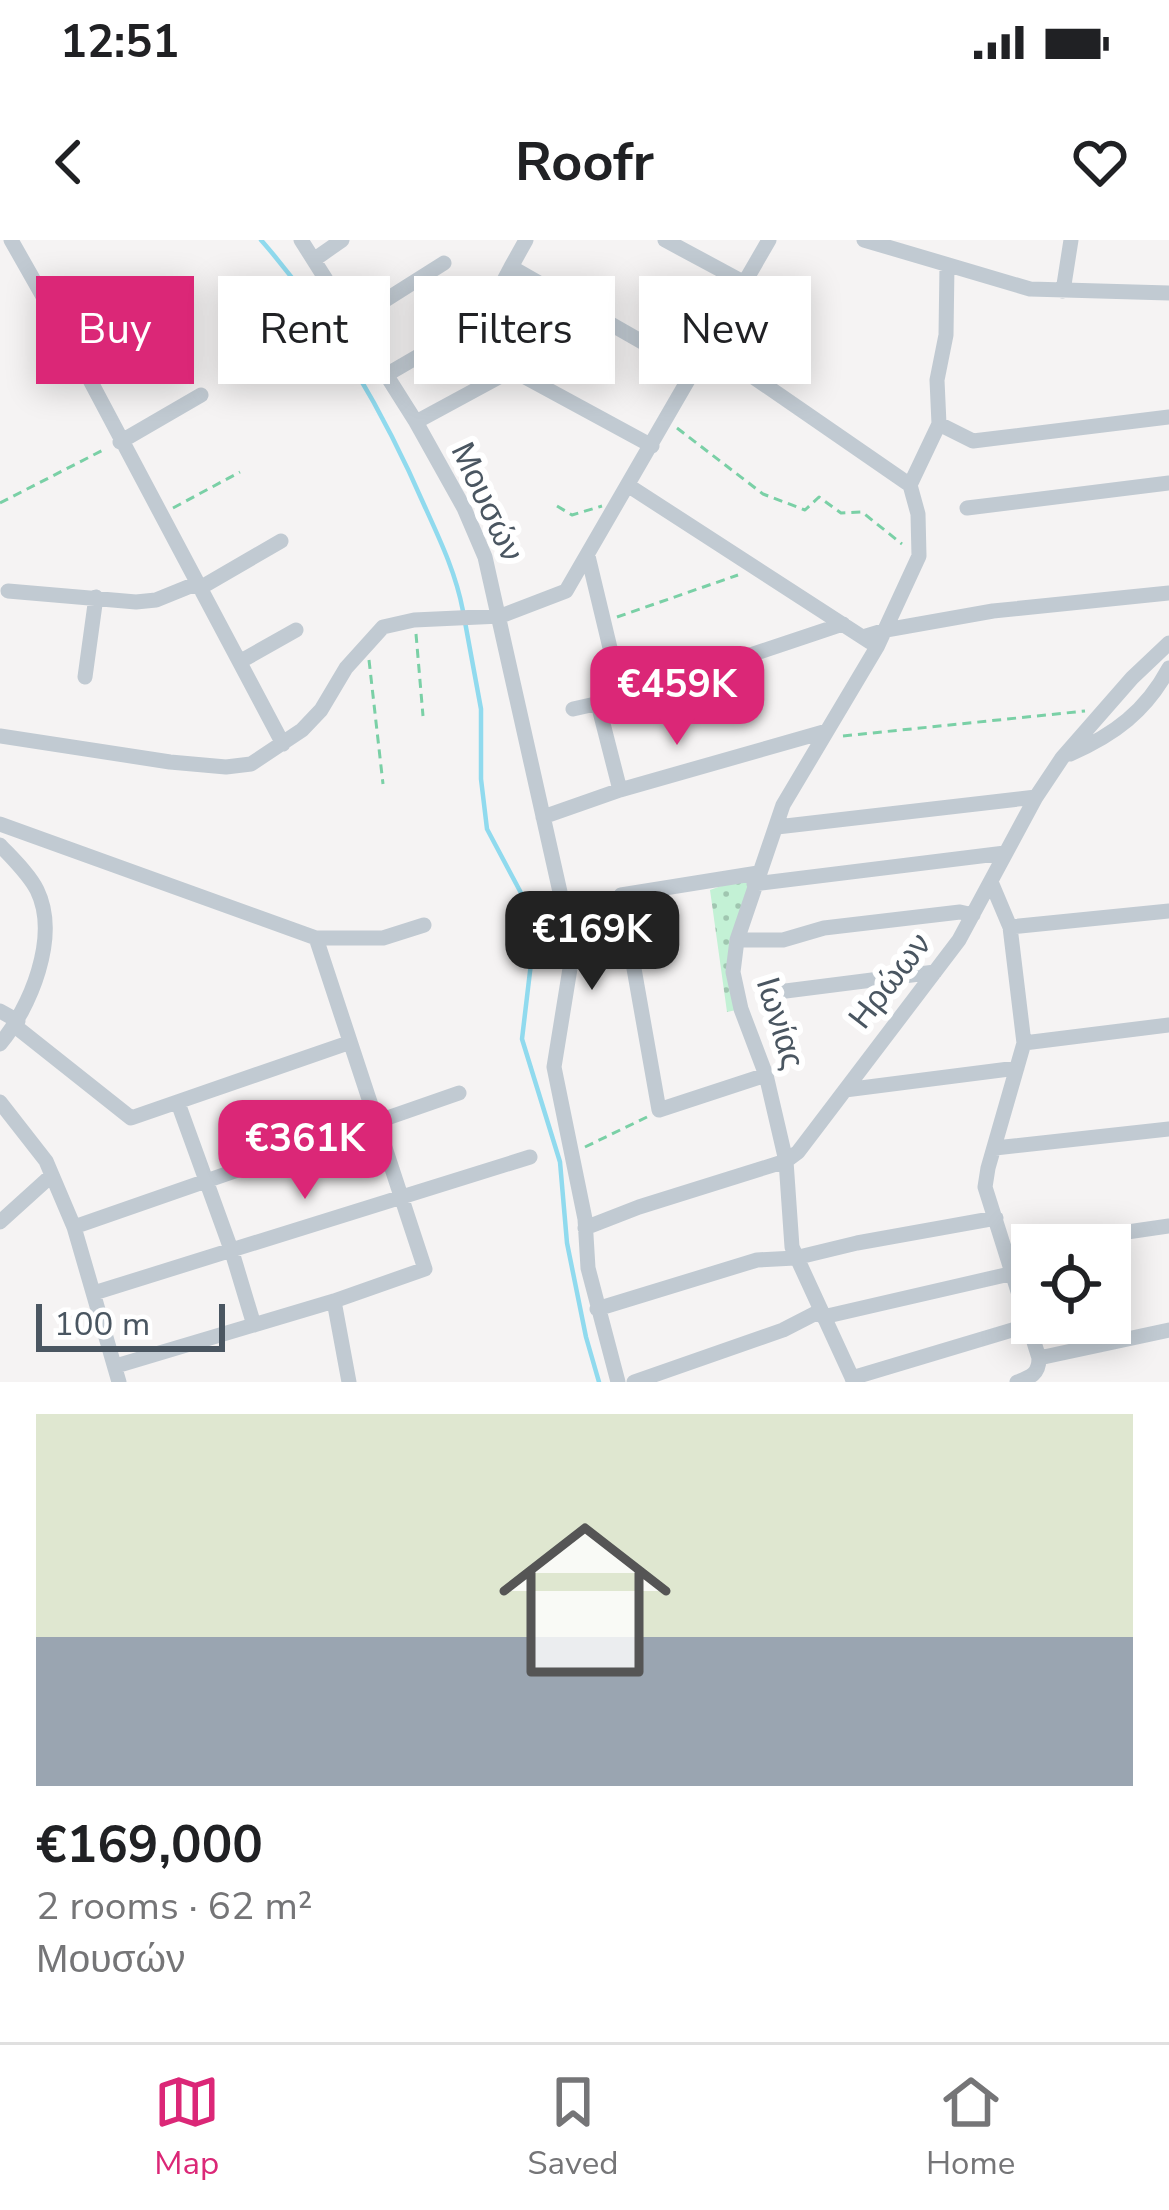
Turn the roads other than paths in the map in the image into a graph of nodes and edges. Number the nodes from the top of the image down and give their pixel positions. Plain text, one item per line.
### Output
1 (11, 240) edge
2 (301, 240) edge
3 (342, 240) edge
4 (526, 240) edge
5 (665, 240) edge
6 (769, 240) edge
7 (864, 240) edge
8 (1072, 240) edge
9 (913, 248) edge
10 (315, 259) junction
11 (444, 262) dead end
12 (512, 266) junction
13 (947, 266) junction
14 (1169, 272) edge
15 (326, 276) edge
16 (733, 276) edge
17 (750, 276) edge
18 (36, 284) edge
19 (1063, 291) junction
20 (1167, 293) edge
21 (390, 297) edge
22 (639, 339) edge
23 (390, 373) edge
24 (390, 381) edge
25 (91, 384) edge
26 (685, 384) edge
27 (764, 384) edge
28 (201, 395) dead end
29 (1169, 417) edge
30 (416, 422) junction
31 (939, 424) junction
32 (120, 442) junction
33 (652, 446) junction
34 (1169, 483) edge
35 (910, 484) junction
36 (628, 486) junction
37 (967, 508) dead end
38 (280, 541) dead end
39 (588, 556) junction
40 (200, 588) junction
41 (8, 590) dead end
42 (1169, 593) edge
43 (96, 597) junction
44 (500, 616) junction
45 (843, 624) junction
46 (296, 630) dead end
47 (886, 630) junction
48 (870, 642) junction
49 (1169, 643) edge
50 (241, 661) junction
51 (1169, 668) edge
52 (85, 677) dead end
53 (622, 698) junction
54 (598, 704) junction
55 (573, 709) dead end
56 (826, 734) junction
57 (0, 736) edge
58 (284, 744) junction
59 (1062, 758) junction
60 (620, 790) junction
61 (1036, 797) junction
62 (543, 817) junction
63 (0, 824) edge
64 (777, 827) junction
65 (0, 845) edge
66 (1005, 854) junction
67 (756, 878) junction
68 (991, 882) junction
69 (1169, 911) edge
70 (973, 915) junction
71 (424, 926) dead end
72 (1010, 927) junction
73 (316, 938) junction
74 (737, 940) junction
75 (934, 972) junction
76 (770, 993) dead end
77 (0, 1011) edge
78 (16, 1024) junction
79 (1169, 1025) edge
80 (348, 1043) junction
81 (1024, 1043) junction
82 (0, 1044) edge
83 (1017, 1068) junction
84 (766, 1075) junction
85 (845, 1090) junction
86 (459, 1093) dead end
87 (0, 1102) edge
88 (178, 1103) junction
89 (376, 1122) junction
90 (1169, 1129) edge
91 (995, 1148) junction
92 (530, 1157) dead end
93 (786, 1161) junction
94 (52, 1175) junction
95 (208, 1181) junction
96 (404, 1197) junction
97 (996, 1218) junction
98 (0, 1222) edge
99 (1169, 1226) edge
100 (74, 1227) junction
101 (585, 1228) junction
102 (1131, 1231) edge
103 (1011, 1249) edge
104 (1007, 1250) junction
105 (232, 1252) junction
106 (796, 1258) junction
107 (1011, 1263) edge
108 (1011, 1274) edge
109 (94, 1293) junction
110 (334, 1301) junction
111 (597, 1309) junction
112 (822, 1314) junction
113 (254, 1325) junction
114 (1011, 1330) edge
115 (1169, 1330) edge
116 (1035, 1344) edge
117 (1039, 1358) junction
118 (118, 1374) edge
119 (853, 1380) edge
120 (349, 1382) edge
121 (618, 1382) edge
122 (634, 1382) edge
123 (1017, 1382) edge

1 - 18 street
2 - 10 street, Μουσών
3 - 10 street
4 - 12 street
5 - 16 street
6 - 17 street
7 - 9 street
8 - 19 street
9 - 13 street
10 - 15 street, Μουσών
11 - 21 street
12 - 22 street
12 - 23 street
13 - 19 street
13 - 31 street
14 - 20 street
19 - 20 street
24 - 30 street, Μουσών
25 - 32 street
26 - 33 street
27 - 35 street
28 - 32 street
29 - 31 street
30 - 33 street
30 - 44 street, Μουσών
31 - 35 street
32 - 40 street
33 - 36 street
34 - 37 street
35 - 47 street, Ιωνίας
36 - 39 street
36 - 45 street
38 - 40 street
39 - 44 street
39 - 53 street
40 - 43 street
40 - 50 street
41 - 43 street
42 - 47 street
43 - 52 street
44 - 58 street
44 - 62 street, Μουσών
45 - 48 street
45 - 53 street
46 - 50 street
47 - 48 street, Ιωνίας
48 - 56 street, Ιωνίας
49 - 59 street, Ηρώων
50 - 58 street
51 - 59 street
53 - 54 street
54 - 55 street
54 - 60 street
56 - 60 street
56 - 64 street, Ιωνίας
57 - 58 street
59 - 61 street, Ηρώων
60 - 62 street
61 - 64 street
61 - 66 street, Ηρώων
62 - 101 street, Μουσών
63 - 73 street
64 - 67 street, Ιωνίας
65 - 78 street
66 - 67 street
66 - 68 street, Ηρώων
67 - 74 street, Ιωνίας
67 - 84 street
68 - 70 street, Ηρώων
68 - 72 street
69 - 72 street
70 - 74 street
70 - 75 street, Ηρώων
71 - 73 street
72 - 81 street
73 - 80 street
74 - 84 street, Ιωνίας
75 - 76 street
75 - 85 street, Ηρώων
77 - 78 street
78 - 82 street
78 - 88 street
79 - 81 street
80 - 88 street
80 - 89 street
81 - 83 street
83 - 85 street
83 - 91 street
84 - 93 street, Ιωνίας
85 - 93 street, Ηρώων
86 - 89 street
87 - 94 street
88 - 95 street
89 - 95 street
89 - 96 street
90 - 91 street
91 - 97 street
92 - 96 street
93 - 101 street
93 - 106 street
94 - 98 street
94 - 100 street
95 - 100 street
95 - 105 street
96 - 105 street
96 - 110 street
97 - 104 street
97 - 106 street
99 - 102 street
100 - 109 street
101 - 111 street, Μουσών
103 - 104 street
104 - 107 street
105 - 109 street
105 - 113 street
106 - 111 street
106 - 112 street
108 - 112 street
109 - 118 street
110 - 113 street
110 - 120 street
111 - 121 street, Μουσών
112 - 119 street
112 - 122 street
113 - 118 street
114 - 119 street
115 - 117 street
116 - 117 street
117 - 123 street

